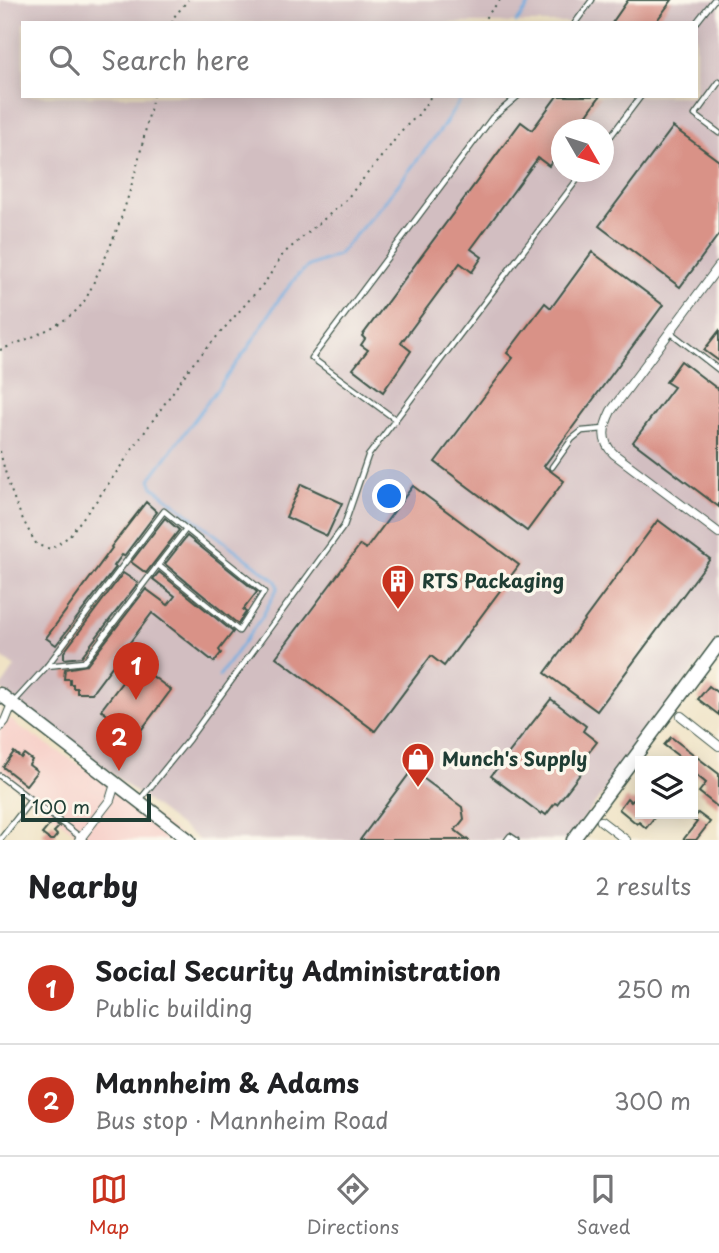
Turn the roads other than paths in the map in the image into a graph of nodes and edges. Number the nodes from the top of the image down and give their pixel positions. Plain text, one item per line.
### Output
1 (592, 0) edge
2 (714, 0) edge
3 (576, 21) edge
4 (698, 21) edge
5 (719, 82) edge
6 (516, 98) edge
7 (639, 98) edge
8 (614, 131) edge
9 (719, 133) edge
10 (575, 182) edge
11 (719, 267) edge
12 (670, 332) junction
13 (719, 370) edge
14 (395, 419) junction
15 (604, 433) junction
16 (552, 467) dead end
17 (186, 529) junction
18 (719, 533) edge
19 (158, 565) junction
20 (719, 645) edge
21 (47, 666) junction
22 (0, 694) edge
23 (12, 704) junction
24 (681, 716) dead end
25 (0, 727) edge
26 (719, 746) edge
27 (0, 776) edge
28 (115, 784) junction
29 (31, 800) junction
30 (139, 802) junction
31 (601, 821) dead end
32 (81, 839) edge
33 (0, 840) edge
34 (189, 840) edge
35 (507, 840) edge
36 (516, 840) edge
37 (573, 840) edge
38 (626, 840) edge

1 - 3 lane
2 - 4 lane
5 - 9 lane
6 - 14 lane
7 - 8 lane
10 - 14 lane
11 - 12 street
12 - 13 lane
12 - 15 street
14 - 30 lane
15 - 16 lane
15 - 18 street
17 - 19 lane
17 - 19 lane
17 - 21 lane
19 - 21 lane
20 - 37 street
21 - 23 lane
22 - 23 street
23 - 25 street
23 - 28 street
24 - 26 street
27 - 29 lane
28 - 30 street
28 - 32 street
29 - 32 lane
29 - 33 lane
30 - 34 street
31 - 38 street
35 - 36 lane

